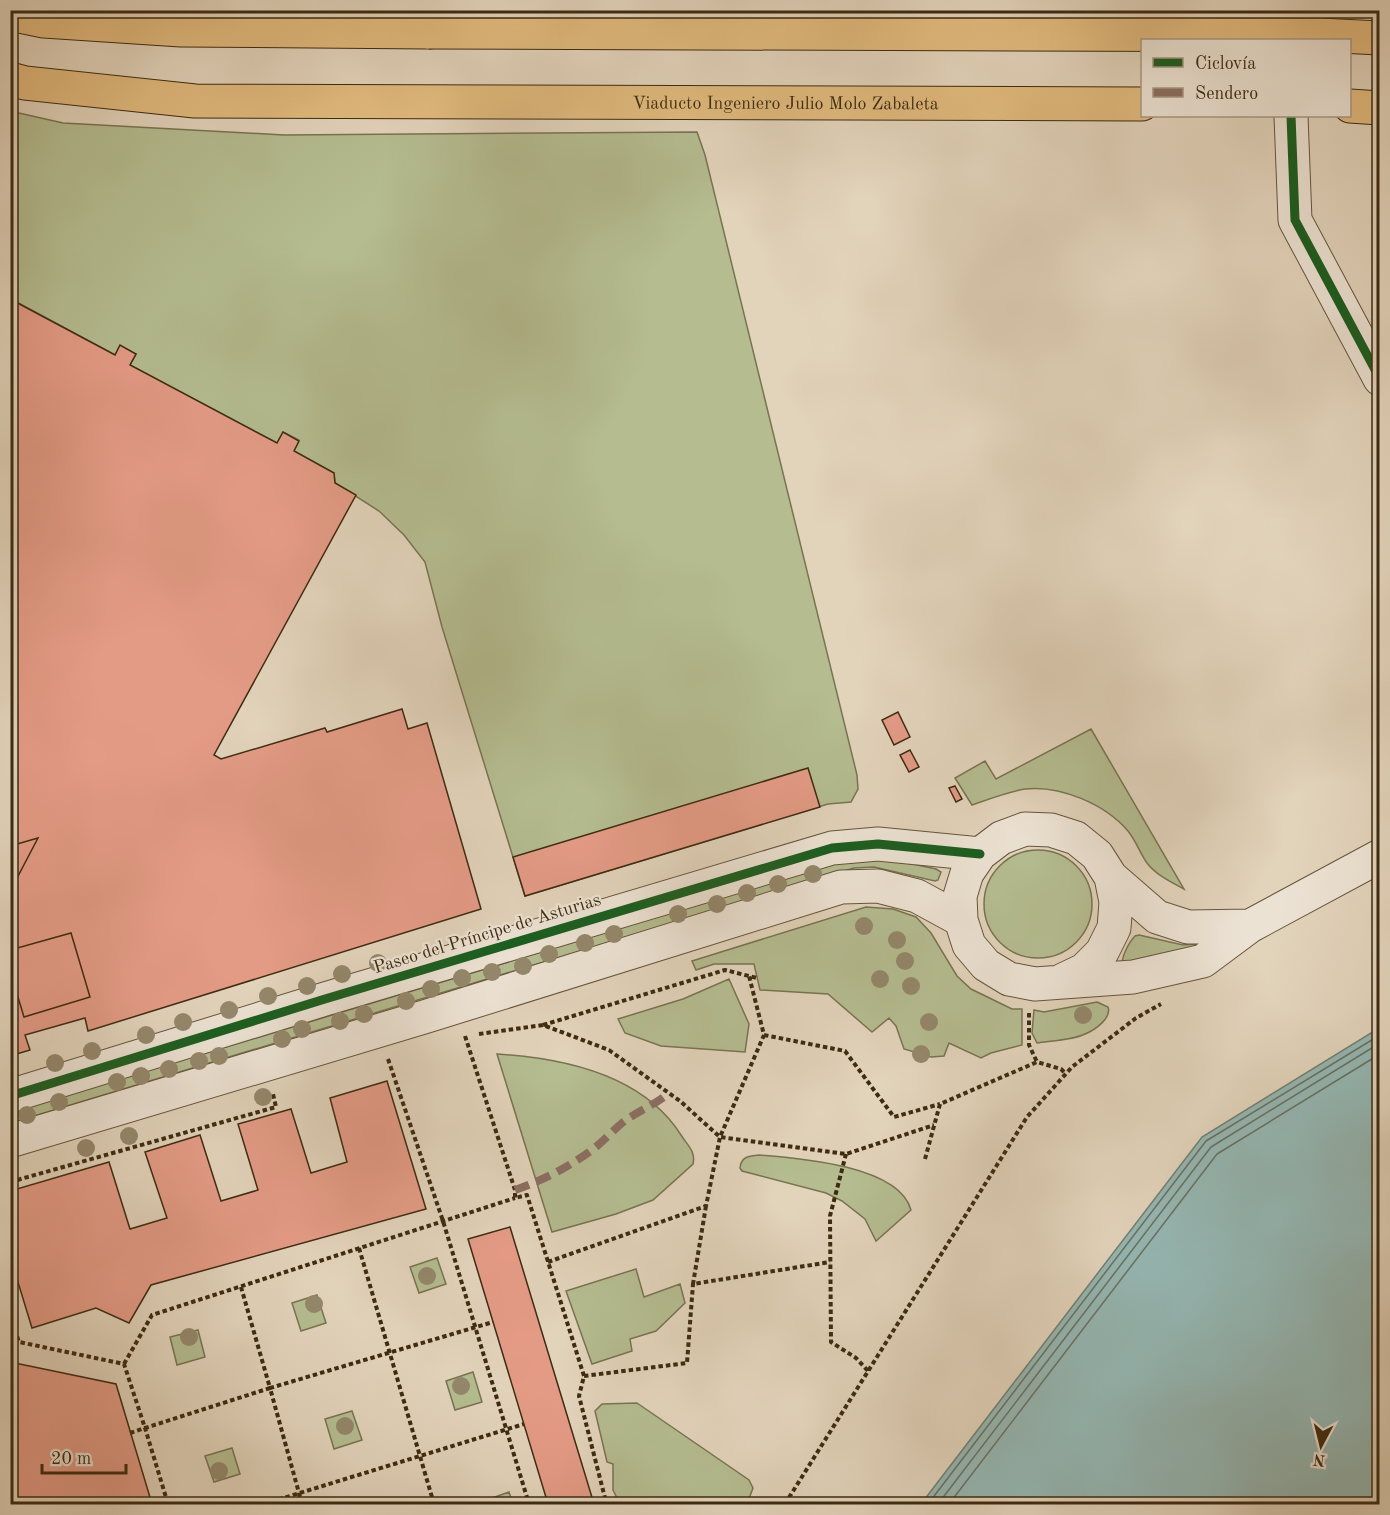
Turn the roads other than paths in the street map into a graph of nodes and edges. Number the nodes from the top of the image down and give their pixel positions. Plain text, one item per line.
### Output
1 (1284, 10) edge
2 (10, 14) edge
3 (1303, 38) edge
4 (1380, 38) edge
5 (10, 79) edge
6 (1141, 104) edge
7 (1351, 106) edge
8 (1380, 108) edge
9 (1291, 117) edge
10 (1380, 379) edge
11 (980, 854) junction
12 (1380, 856) edge
13 (1111, 877) junction
14 (961, 920) junction
15 (1250, 927) junction
16 (1061, 981) junction
17 (10, 1096) edge
18 (10, 1141) edge

1 - 3 street
2 - 3 highway, bridge
3 - 4 highway
5 - 6 highway, Viaducto Ingeniero Julio Molo Zabaleta
7 - 8 highway
9 - 10 street
11 - 13 street
11 - 14 street
11 - 17 street, Paseo del Príncipe de Asturias
12 - 15 street
13 - 15 street
13 - 16 street
14 - 16 street
14 - 18 street
15 - 16 street

